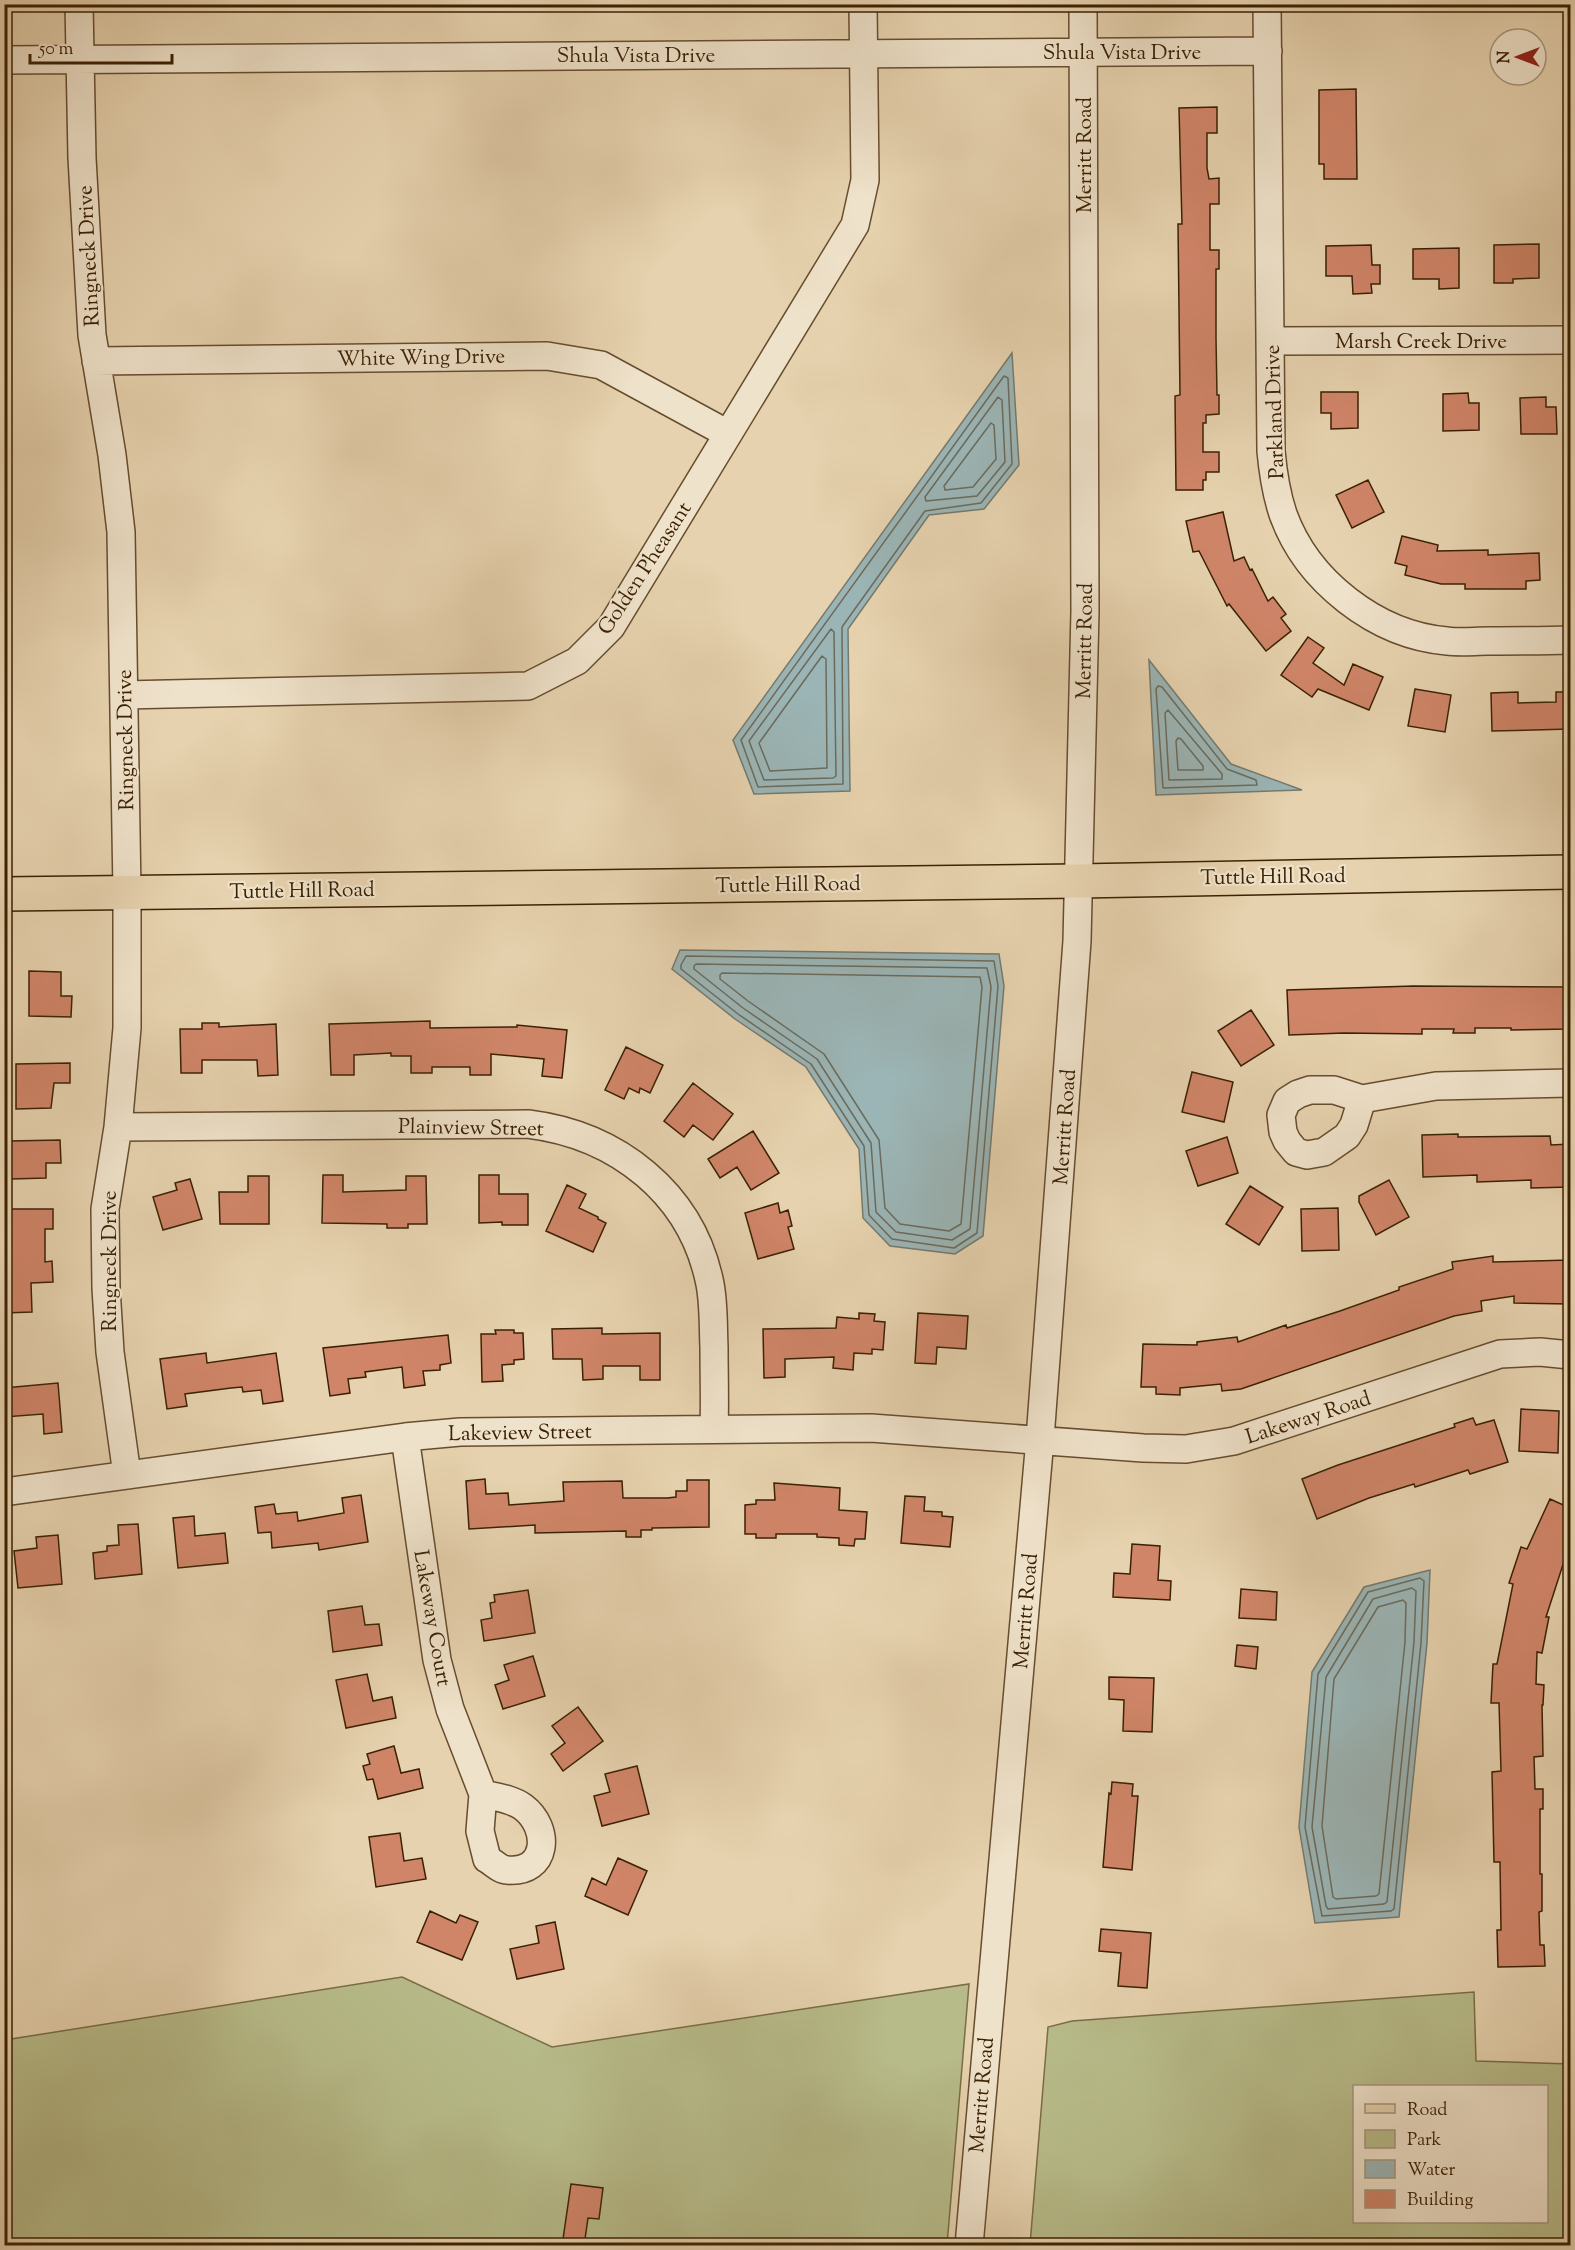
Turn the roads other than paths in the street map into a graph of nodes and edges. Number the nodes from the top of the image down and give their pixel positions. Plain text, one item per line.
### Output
1 (79, 4) edge
2 (863, 4) edge
3 (1083, 4) edge
4 (1267, 4) edge
5 (1084, 51) junction
6 (1268, 51) junction
7 (864, 53) junction
8 (4, 60) edge
9 (80, 60) junction
10 (1570, 340) edge
11 (1271, 341) junction
12 (96, 361) junction
13 (728, 434) junction
14 (1570, 640) edge
15 (124, 695) junction
16 (1570, 872) edge
17 (1078, 881) junction
18 (127, 892) junction
19 (4, 894) edge
20 (1570, 1083) edge
21 (1362, 1099) dead end
22 (117, 1127) junction
23 (1570, 1355) edge
24 (714, 1429) junction
25 (405, 1437) junction
26 (1040, 1439) junction
27 (127, 1475) junction
28 (4, 1492) edge
29 (483, 1794) dead end
30 (969, 2246) edge

1 - 9 street, Ringneck Drive
2 - 7 street
3 - 5 street, Merritt Road
4 - 6 street, Parkland Drive
5 - 6 street, Shula Vista Drive
5 - 7 street, Shula Vista Drive
5 - 17 street, Merritt Road
6 - 11 street, Parkland Drive
7 - 9 street, Shula Vista Drive
7 - 13 street, Golden Pheasant
8 - 9 street, Shula Vista Drive
9 - 12 street, Ringneck Drive
10 - 11 street, Marsh Creek Drive
11 - 14 street, Parkland Drive
12 - 13 street, White Wing Drive
12 - 15 street, Ringneck Drive
13 - 15 street, Golden Pheasant
15 - 18 street, Ringneck Drive
16 - 17 main road, Tuttle Hill Road
17 - 18 main road, Tuttle Hill Road
17 - 26 street, Merritt Road
18 - 19 main road, Tuttle Hill Road
18 - 22 street, Ringneck Drive
20 - 21 street
22 - 24 street, Plainview Street
22 - 27 street, Ringneck Drive
23 - 26 street, Lakeway Road
24 - 25 street, Lakeview Street
24 - 26 street, Lakeview Street
25 - 27 street, Lakeview Street
25 - 29 street, Lakeway Court
26 - 30 street, Merritt Road
27 - 28 street, Lakeview Street

